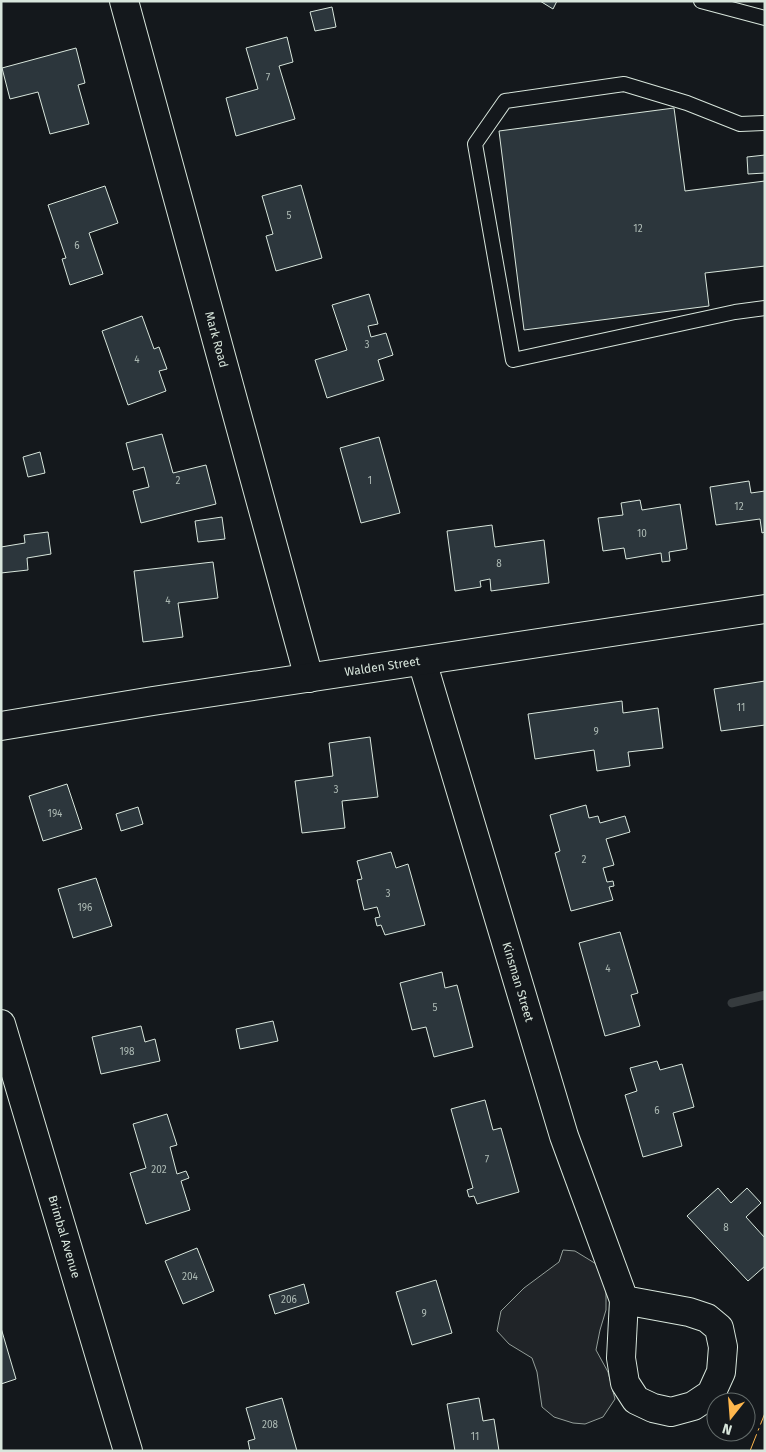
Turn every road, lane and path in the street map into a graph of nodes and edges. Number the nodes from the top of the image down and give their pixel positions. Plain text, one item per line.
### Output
1 (124, 1) edge
2 (701, 1) edge
3 (765, 18) edge
4 (765, 123) edge
5 (765, 308) edge
6 (765, 609) edge
7 (422, 661) junction
8 (308, 678) junction
9 (1, 726) edge
10 (1, 1024) edge
11 (624, 1300) junction
12 (128, 1451) edge

1 - 8 street, Mark Road
2 - 3 lane
4 - 5 lane
6 - 7 street, Walden Street
7 - 8 street, Walden Street
7 - 11 street, Kinsman Street
8 - 9 street, Walden Street
10 - 12 street, Brimbal Avenue
11 - 11 street, Kinsman Street

